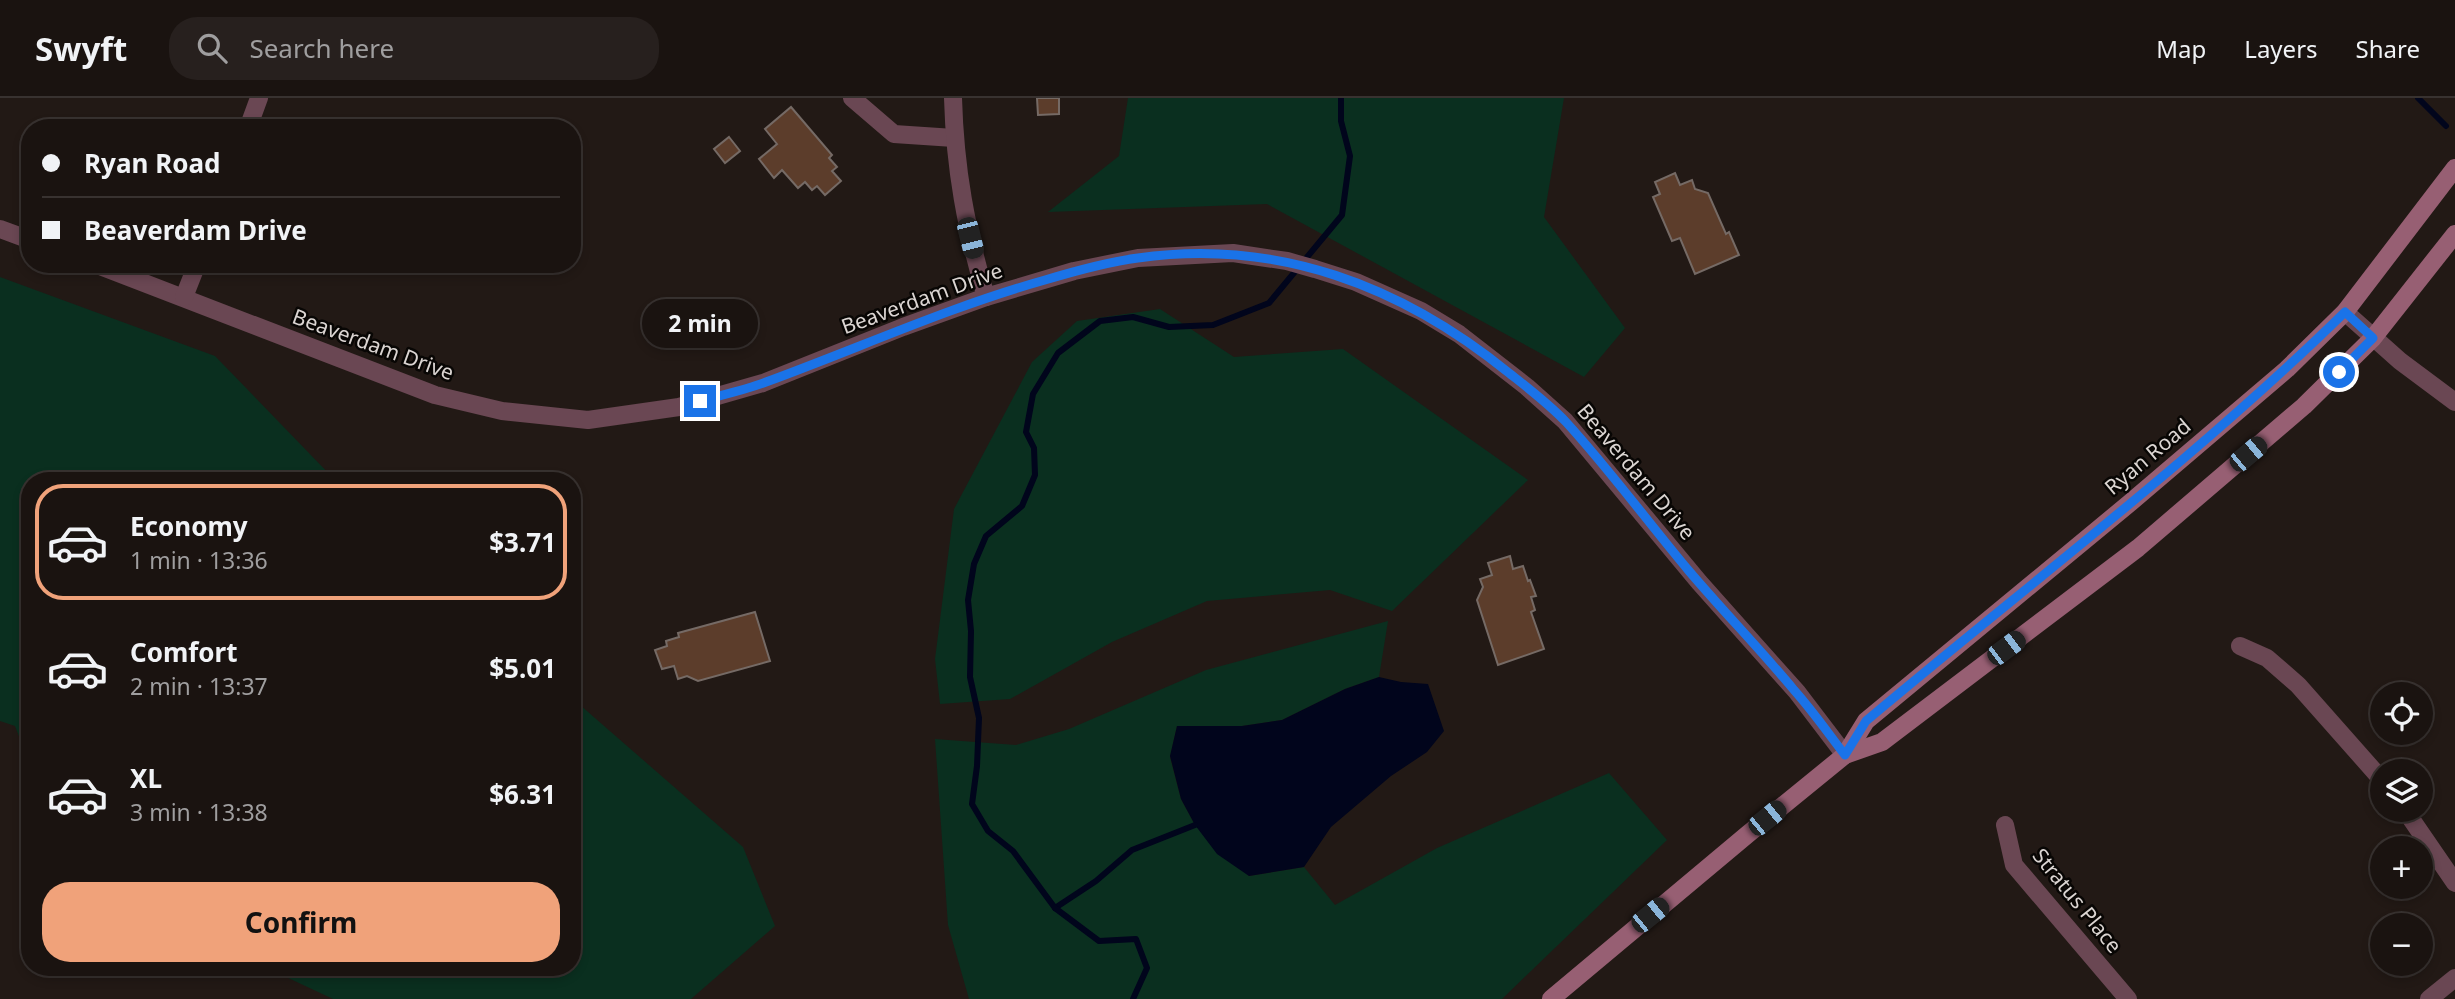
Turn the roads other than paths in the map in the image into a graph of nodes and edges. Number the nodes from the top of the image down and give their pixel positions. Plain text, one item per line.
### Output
1 (259, 98) edge
2 (852, 98) edge
3 (953, 98) edge
4 (251, 119) edge
5 (954, 138) junction
6 (2455, 168) edge
7 (0, 229) edge
8 (2455, 234) edge
9 (21, 237) edge
10 (119, 273) edge
11 (193, 273) edge
12 (184, 297) junction
13 (986, 297) junction
14 (2345, 312) junction
15 (2373, 338) junction
16 (2455, 402) edge
17 (2240, 646) dead end
18 (1845, 755) junction
19 (2370, 766) edge
20 (2413, 822) edge
21 (2005, 825) dead end
22 (2455, 883) edge
23 (2455, 978) edge
24 (1551, 999) edge
25 (2128, 999) edge
26 (2428, 999) edge

1 - 4 street
2 - 5 street
3 - 5 street
5 - 13 street
6 - 14 main road, Ryan Road
7 - 9 street
8 - 15 main road, Ryan Road
10 - 12 street, Beaverdam Drive
11 - 12 street
12 - 13 street, Beaverdam Drive
13 - 18 street, Beaverdam Drive
14 - 15 street
14 - 18 main road, Ryan Road
15 - 16 street
15 - 18 main road, Ryan Road
17 - 19 street
18 - 24 main road, Ryan Road
20 - 22 street
21 - 25 street, Stratus Place
23 - 26 street

